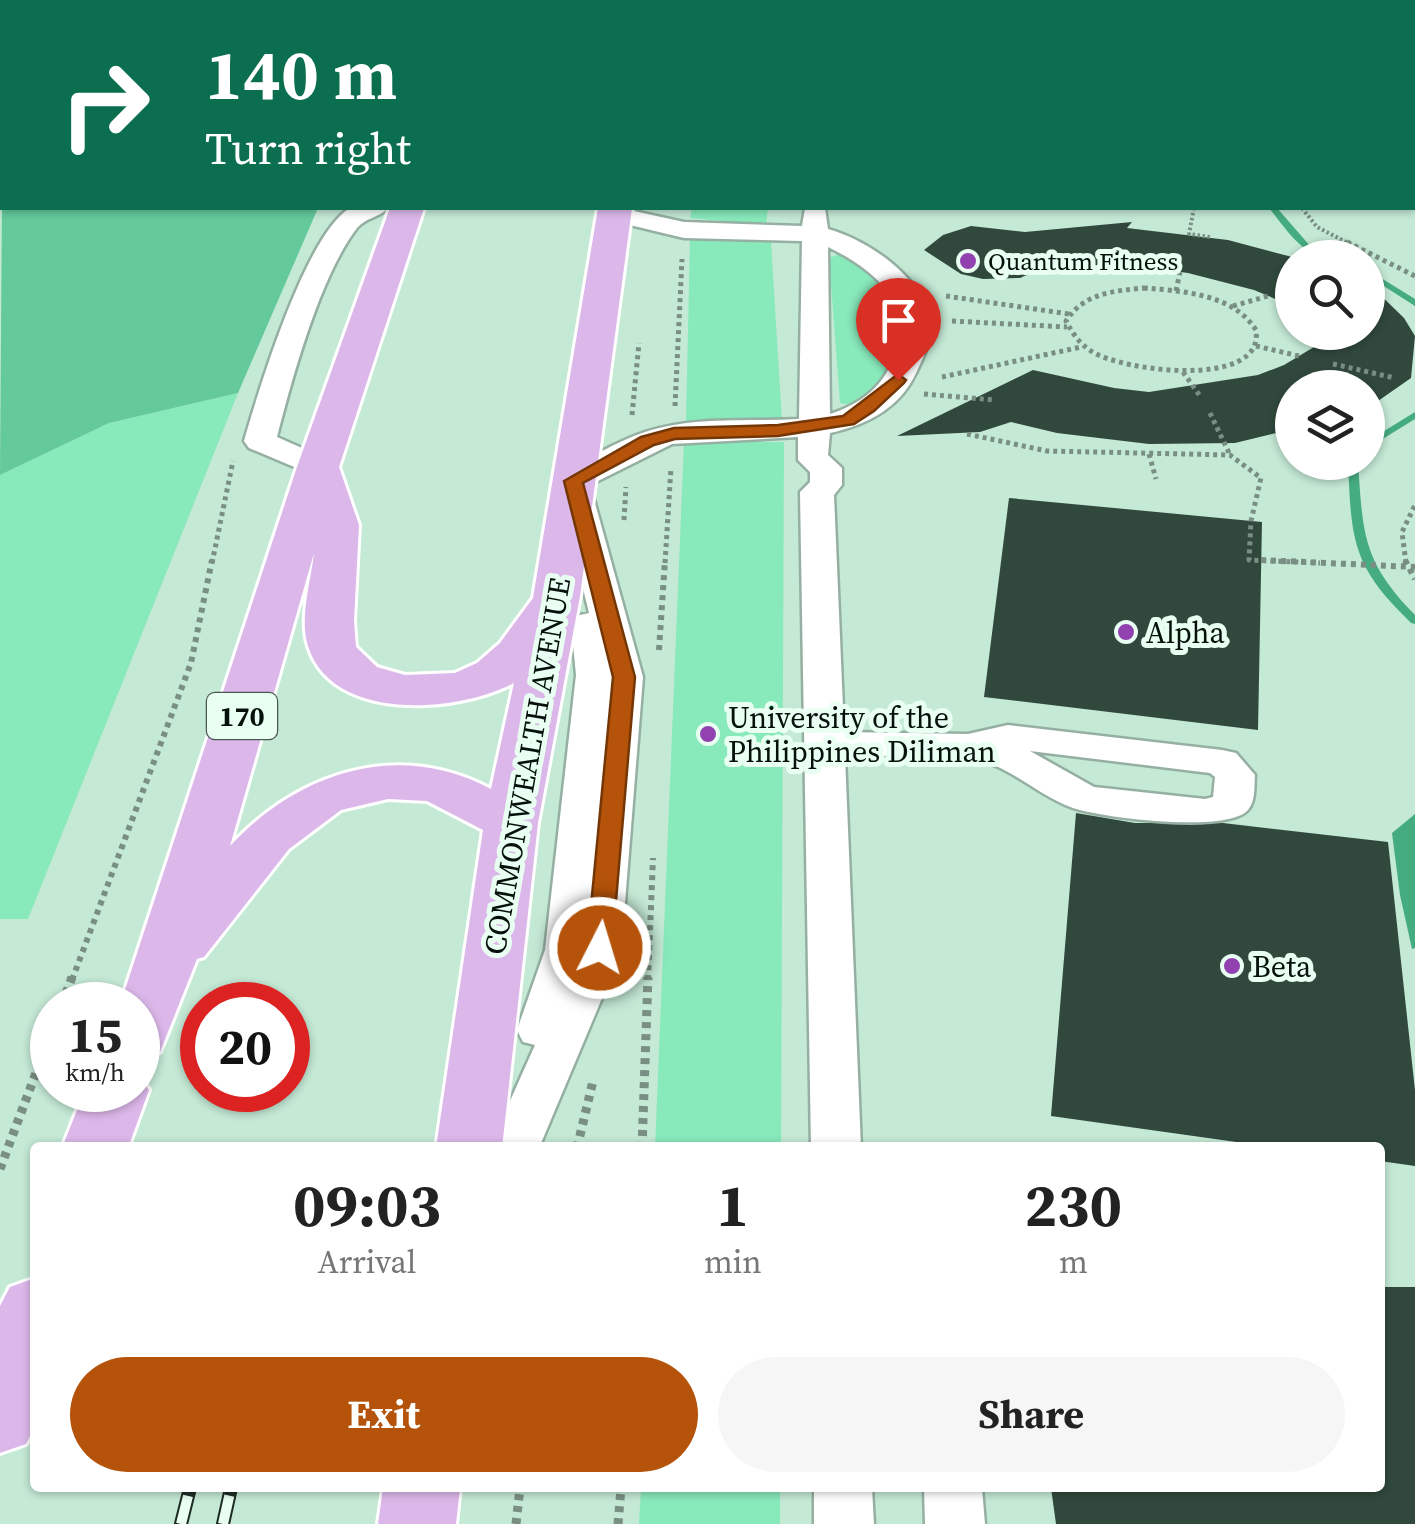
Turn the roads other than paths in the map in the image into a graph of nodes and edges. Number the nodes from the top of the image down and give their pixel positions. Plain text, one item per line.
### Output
1 (390, 210) edge
2 (396, 210) edge
3 (615, 211) edge
4 (815, 221) edge
5 (322, 457) junction
6 (815, 460) junction
7 (573, 481) junction
8 (557, 596) junction
9 (826, 744) junction
10 (968, 746) junction
11 (511, 823) junction
12 (166, 964) junction
13 (159, 982) edge
14 (109, 1112) edge
15 (97, 1142) edge
16 (470, 1142) edge
17 (502, 1142) edge
18 (517, 1142) edge
19 (836, 1142) edge
20 (30, 1323) edge
21 (0, 1421) edge
22 (421, 1492) edge
23 (843, 1492) edge
24 (953, 1492) edge
25 (417, 1524) edge
26 (844, 1524) edge
27 (955, 1524) edge

1 - 5 lane
2 - 5 main road, 170
3 - 4 lane
3 - 7 main road, COMMONWEALTH AVENUE
4 - 6 lane
4 - 6 lane
5 - 8 main road
5 - 12 main road, 170
6 - 7 lane
6 - 9 lane
7 - 8 main road, COMMONWEALTH AVENUE
7 - 17 lane
7 - 18 lane
8 - 11 main road, COMMONWEALTH AVENUE
9 - 10 lane
9 - 19 lane
10 - 10 lane
11 - 12 main road
11 - 16 main road, COMMONWEALTH AVENUE
12 - 13 main road, 170
14 - 15 main road
20 - 21 main road
22 - 25 main road
23 - 26 lane
24 - 27 lane

